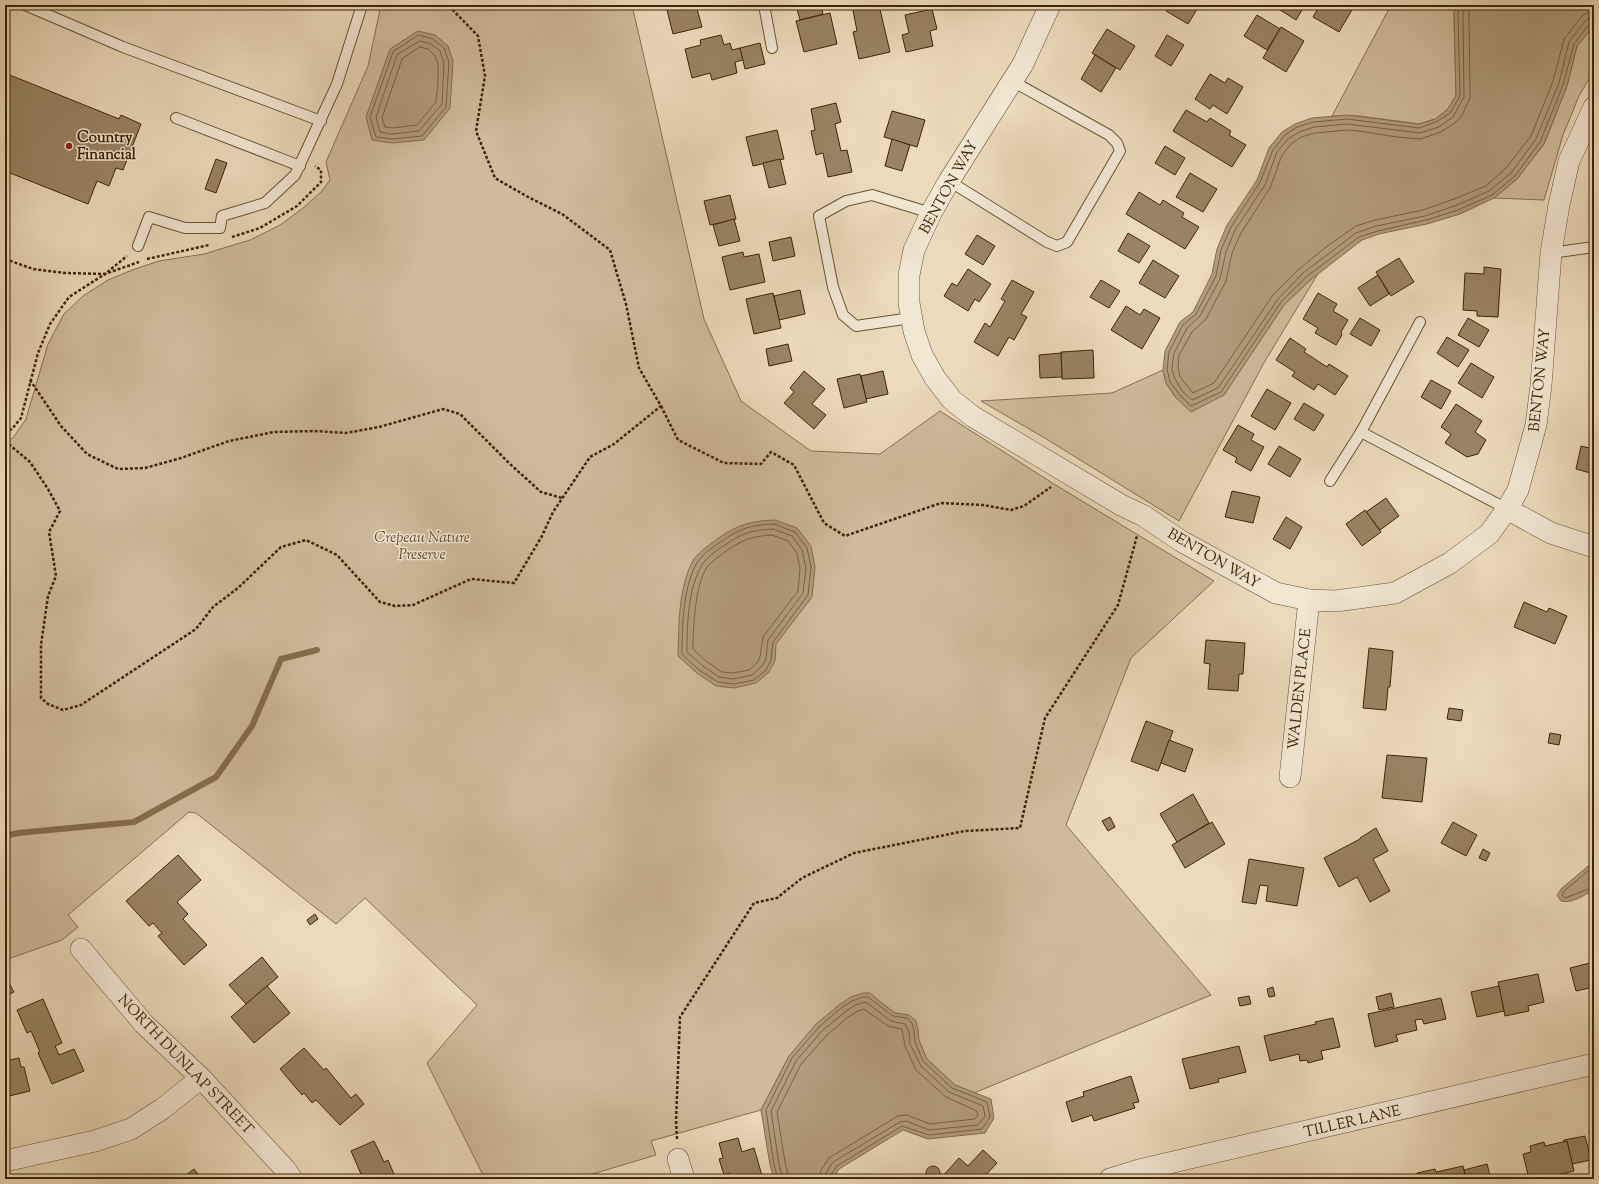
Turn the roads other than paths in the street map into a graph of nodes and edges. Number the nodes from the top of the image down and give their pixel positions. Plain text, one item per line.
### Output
1 (26, 5) edge
2 (362, 5) edge
3 (764, 5) edge
4 (1050, 5) edge
5 (772, 48) dead end
6 (1012, 82) junction
7 (1594, 107) edge
8 (176, 118) dead end
9 (321, 121) junction
10 (300, 166) junction
11 (949, 181) junction
12 (930, 213) junction
13 (138, 246) road end
14 (1594, 247) edge
15 (1551, 253) junction
16 (911, 318) junction
17 (1420, 322) dead end
18 (1361, 432) junction
19 (1330, 481) dead end
20 (1507, 509) junction
21 (1594, 547) edge
22 (1309, 600) junction
23 (1290, 777) dead end
24 (80, 949) dead end
25 (1594, 1064) edge
26 (201, 1078) junction
27 (678, 1159) road end
28 (5, 1161) edge
29 (292, 1179) edge
30 (684, 1179) edge
31 (1110, 1179) edge

1 - 9 lane
2 - 9 lane
3 - 5 lane
4 - 6 street, BENTON WAY
6 - 11 street, BENTON WAY
6 - 11 lane
7 - 15 street, BENTON WAY
8 - 10 lane
9 - 10 lane
10 - 13 lane
11 - 12 street, BENTON WAY
12 - 16 street, BENTON WAY
12 - 16 lane
14 - 15 lane
15 - 20 street, BENTON WAY
16 - 22 street, BENTON WAY
17 - 18 lane
18 - 19 lane
18 - 20 lane
20 - 21 street
20 - 22 street, BENTON WAY
22 - 23 street, WALDEN PLACE
24 - 26 street, NORTH DUNLAP STREET
25 - 31 street, TILLER LANE
26 - 28 street
26 - 29 street, NORTH DUNLAP STREET
27 - 30 street

